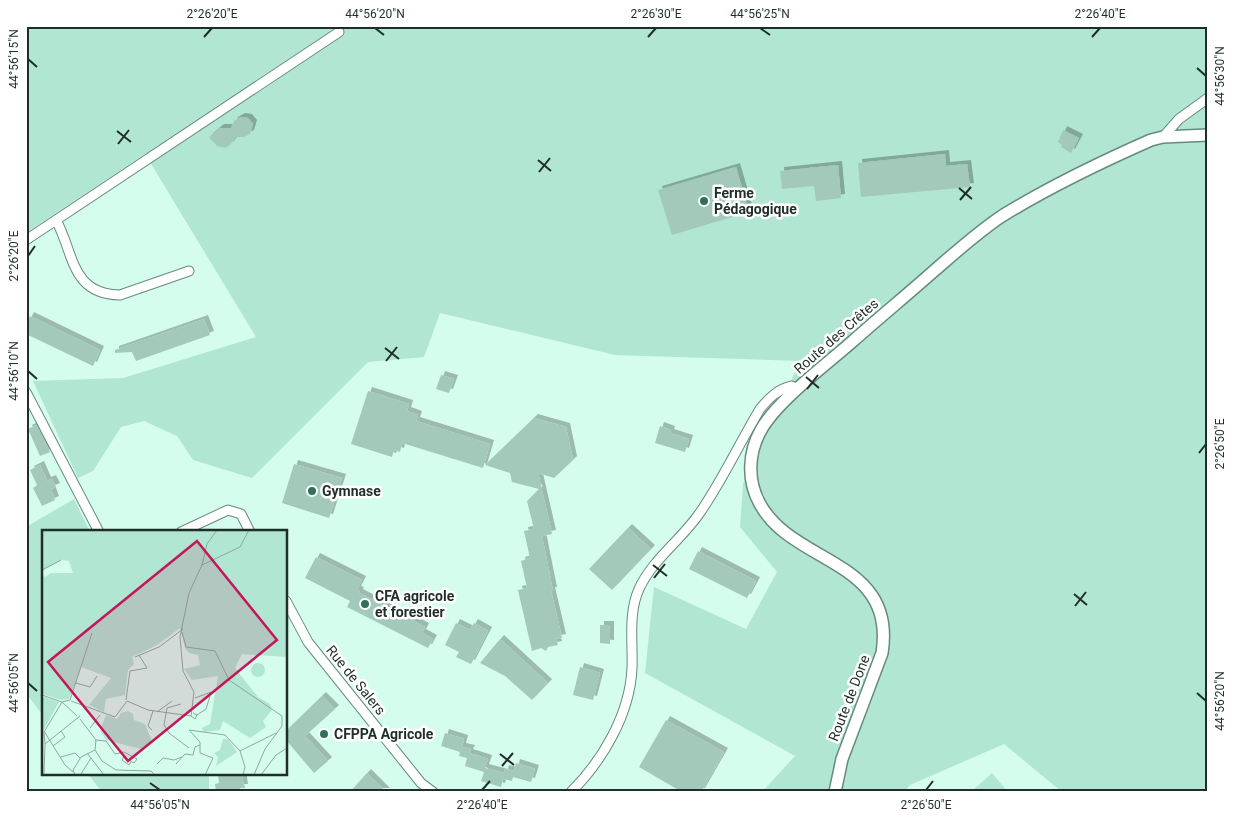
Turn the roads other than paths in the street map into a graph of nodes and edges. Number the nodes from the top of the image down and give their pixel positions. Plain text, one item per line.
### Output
1 (339, 32) dead end
2 (1208, 98) edge
3 (1208, 135) edge
4 (1163, 137) junction
5 (56, 220) junction
6 (26, 240) edge
7 (188, 271) dead end
8 (797, 389) junction
9 (26, 392) edge
10 (98, 530) edge
11 (185, 530) edge
12 (249, 530) edge
13 (288, 605) edge
14 (433, 792) edge
15 (571, 792) edge
16 (835, 792) edge

1 - 5 street
2 - 4 street
3 - 4 street, Route des Crêtes
4 - 8 street, Route des Crêtes
5 - 6 street
5 - 7 street
8 - 15 street, Route des Crêtes
8 - 16 street, Route de Done
9 - 10 street
11 - 12 street
13 - 14 street, Rue de Salers

